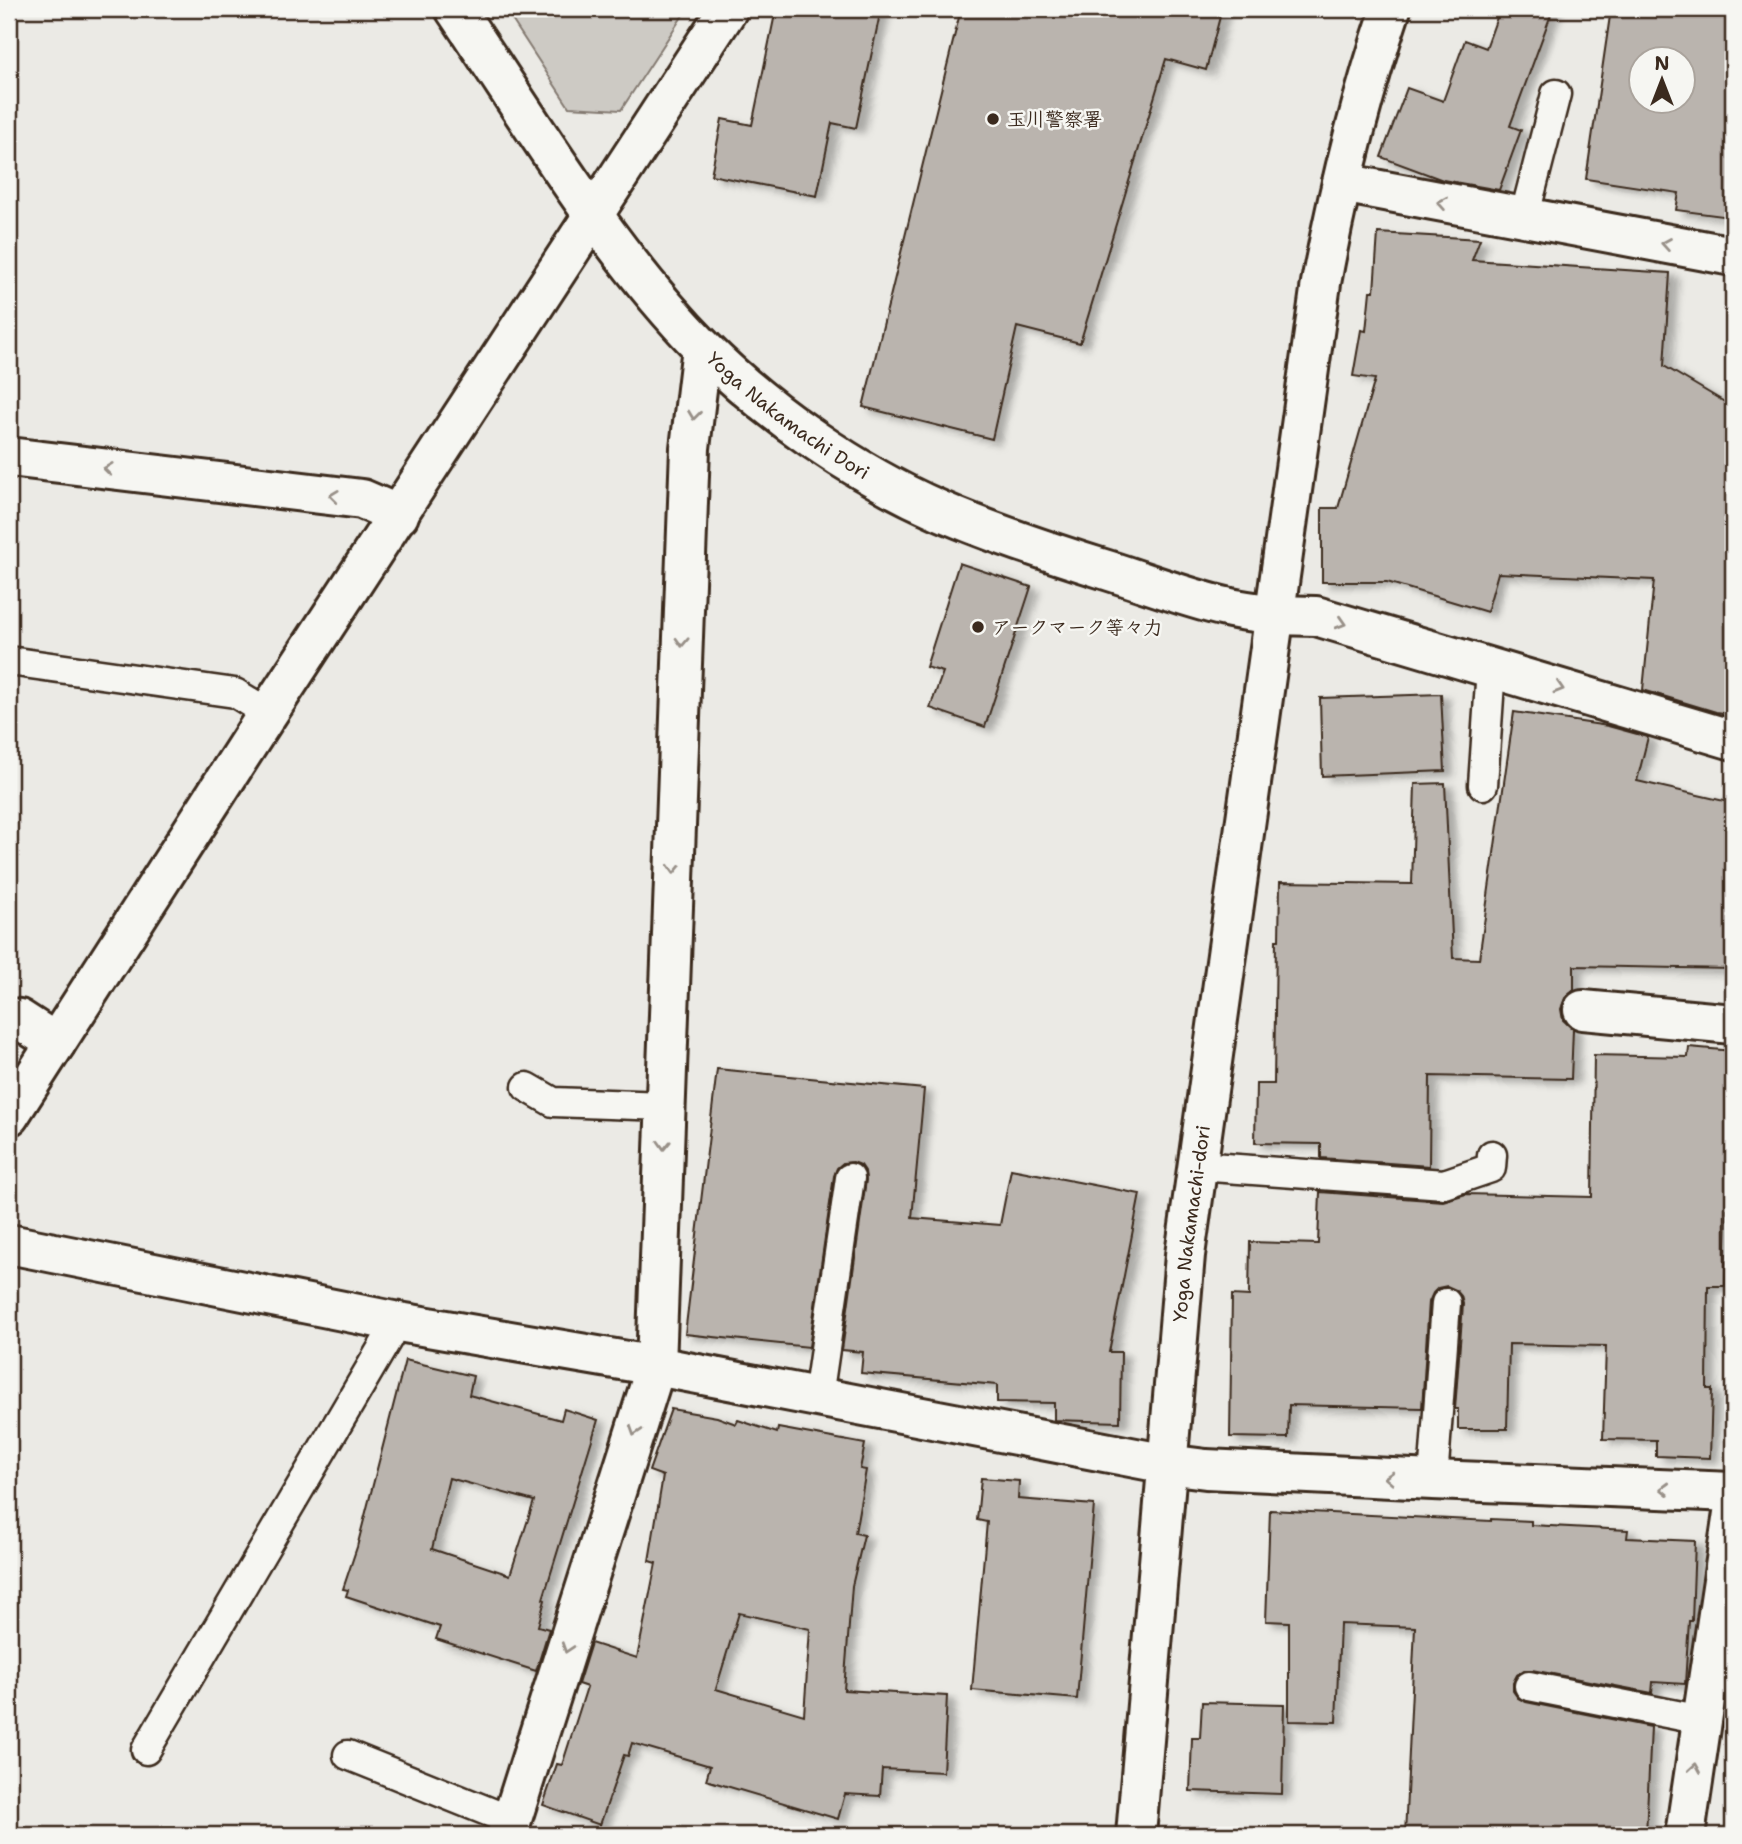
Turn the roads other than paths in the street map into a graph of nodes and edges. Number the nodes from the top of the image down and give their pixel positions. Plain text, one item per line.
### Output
1 (455, 9) edge
2 (728, 9) edge
3 (1391, 9) edge
4 (1556, 94) dead end
5 (1342, 184) junction
6 (595, 216) junction
7 (1524, 218) junction
8 (1733, 256) edge
9 (702, 347) junction
10 (9, 457) edge
11 (399, 515) junction
12 (1274, 615) junction
13 (9, 661) edge
14 (1491, 668) junction
15 (268, 713) junction
16 (1733, 740) edge
17 (1483, 785) dead end
18 (1583, 1010) dead end
19 (9, 1018) edge
20 (1733, 1024) edge
21 (56, 1044) junction
22 (527, 1087) dead end
23 (665, 1106) junction
24 (9, 1116) edge
25 (1492, 1155) dead end
26 (1198, 1166) junction
27 (850, 1178) dead end
28 (9, 1244) edge
29 (1446, 1303) dead end
30 (393, 1321) junction
31 (656, 1366) junction
32 (818, 1397) junction
33 (1167, 1464) junction
34 (1433, 1480) junction
35 (1733, 1492) edge
36 (1733, 1513) edge
37 (1529, 1686) dead end
38 (1702, 1720) junction
39 (146, 1750) dead end
40 (348, 1755) dead end
41 (510, 1828) edge
42 (1136, 1835) edge
43 (1685, 1835) edge

1 - 6 street, Yoga Nakamachi Dori
2 - 6 street
3 - 5 street, Yoga Nakamachi-dori
4 - 7 lane
7 -> 5 street
5 - 12 street, Yoga Nakamachi-dori
6 - 9 street, Yoga Nakamachi Dori
6 - 11 street
8 -> 7 street
9 - 12 street, Yoga Nakamachi Dori
9 -> 23 street
11 -> 10 street
11 - 15 street
12 -> 14 street, Yoga Nakamachi Dori
12 - 26 street, Yoga Nakamachi-dori
13 - 15 lane
14 -> 16 street, Yoga Nakamachi Dori
14 - 17 lane
15 - 21 street
18 - 20 street
19 - 21 street
21 - 24 street
22 - 23 lane
23 -> 31 street
25 - 26 lane
26 - 33 street, Yoga Nakamachi-dori
27 - 32 lane
28 - 30 street
29 - 34 lane
30 - 31 street
30 - 39 lane
31 - 32 street
31 -> 41 street
32 - 33 street
34 -> 33 street
33 - 42 street, Yoga Nakamachi-dori
35 -> 34 street
36 - 38 street
37 - 38 lane
43 -> 38 street
40 - 41 lane

